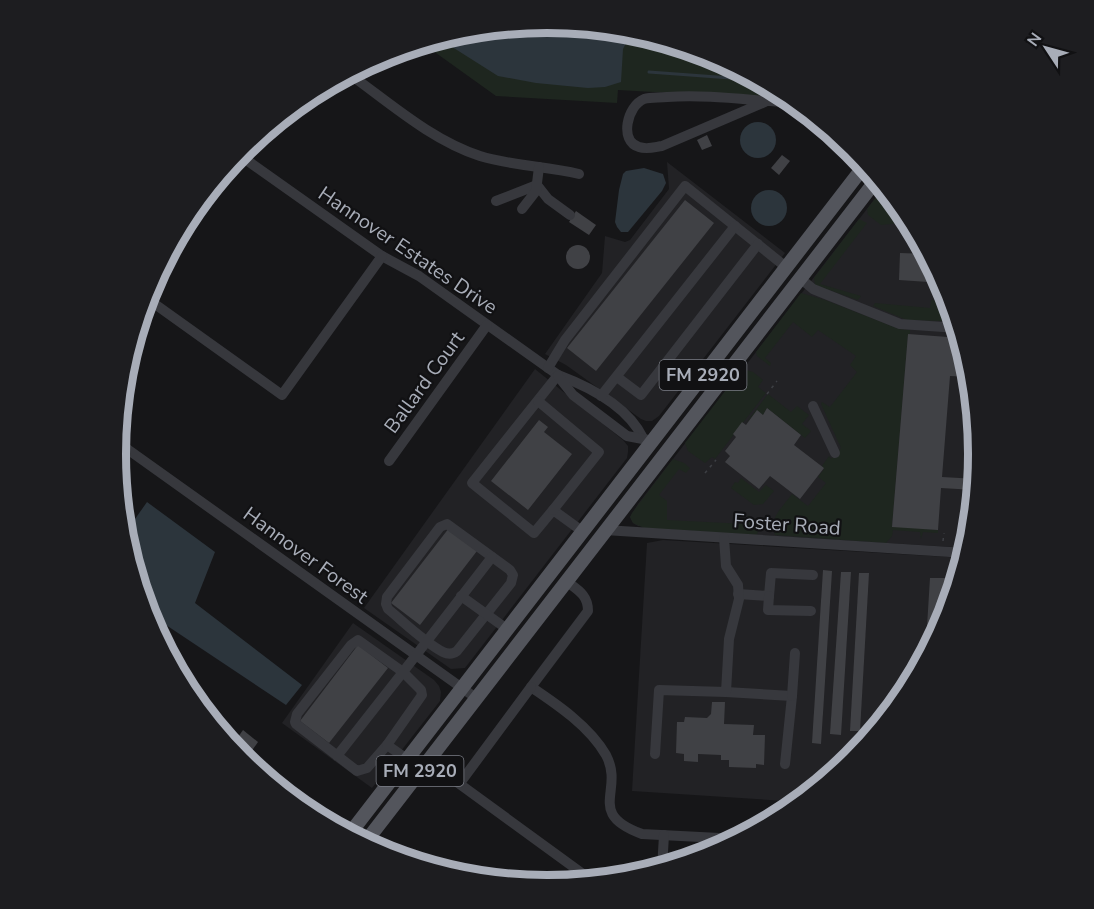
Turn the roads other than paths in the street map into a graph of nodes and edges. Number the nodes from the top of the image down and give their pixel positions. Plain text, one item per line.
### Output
1 (356, 79) edge
2 (765, 102) junction
3 (779, 102) edge
4 (246, 160) edge
5 (539, 167) junction
6 (860, 173) edge
7 (579, 174) dead end
8 (537, 185) junction
9 (871, 186) edge
10 (496, 201) dead end
11 (522, 209) dead end
12 (570, 214) dead end
13 (735, 226) junction
14 (758, 244) junction
15 (382, 256) junction
16 (786, 267) junction
17 (800, 278) junction
18 (154, 303) edge
19 (487, 325) junction
20 (949, 327) edge
21 (548, 368) junction
22 (558, 375) junction
23 (617, 377) junction
24 (601, 396) junction
25 (538, 401) junction
26 (813, 406) dead end
27 (647, 440) junction
28 (126, 448) edge
29 (835, 453) dead end
30 (389, 461) dead end
31 (553, 510) junction
32 (605, 530) junction
33 (582, 531) junction
34 (724, 538) junction
35 (957, 552) edge
36 (492, 557) junction
37 (813, 575) dead end
38 (566, 581) junction
39 (738, 594) junction
40 (461, 596) junction
41 (769, 596) junction
42 (811, 611) dead end
43 (486, 615) junction
44 (507, 629) junction
45 (427, 640) junction
46 (795, 653) dead end
47 (416, 656) junction
48 (403, 672) junction
49 (531, 687) junction
50 (461, 688) junction
51 (726, 692) junction
52 (792, 696) junction
53 (476, 698) junction
54 (387, 745) junction
55 (655, 754) dead end
56 (337, 756) junction
57 (407, 759) junction
58 (428, 760) junction
59 (785, 764) dead end
60 (460, 783) junction
61 (353, 829) edge
62 (664, 835) junction
63 (370, 837) edge
64 (721, 838) edge
65 (663, 860) edge
66 (583, 874) edge

1 - 5 street
2 - 2 street
2 - 3 street
4 - 15 street, Hannover Estates Drive
5 - 7 street
5 - 8 street
6 - 16 main road, FM 2920 / FM 2920
8 - 10 street
8 - 11 street
8 - 12 street
9 - 17 main road, FM 2920 / FM 2920
13 - 14 street
13 - 21 street
13 - 23 street
14 - 16 street
14 - 23 street
15 - 18 street
15 - 19 street, Hannover Estates Drive
16 - 27 main road, FM 2920 / FM 2920
17 - 20 street
17 - 32 main road, FM 2920 / FM 2920
19 - 21 street, Hannover Estates Drive
19 - 30 street, Ballard Court
21 - 22 street, Hannover Estates Drive
22 - 24 street, Hannover Estates Drive
22 - 25 street
22 - 27 street, Hannover Estates Drive
23 - 24 street
24 - 27 street, Hannover Estates Drive
25 - 31 street
25 - 31 street
26 - 29 street
27 - 33 main road, FM 2920 / FM 2920
28 - 47 street, Hannover Forest
31 - 33 street
32 - 34 street, Foster Road
32 - 38 main road, FM 2920 / FM 2920
33 - 44 main road, FM 2920 / FM 2920
34 - 35 street, Foster Road
34 - 39 street
36 - 40 street
36 - 43 street
36 - 45 street
37 - 41 street
38 - 49 street
38 - 53 main road, FM 2920 / FM 2920
39 - 41 street
39 - 51 street
40 - 43 street
40 - 45 street
41 - 42 street
43 - 44 street
43 - 45 street
44 - 50 main road, FM 2920 / FM 2920
45 - 47 street
46 - 52 street
47 - 48 street
47 - 50 street, Hannover Forest
48 - 54 street
48 - 56 street
48 - 56 street
49 - 60 street
49 - 62 street
50 - 53 street, Hannover Forest
50 - 57 main road, FM 2920 / FM 2920
51 - 52 street
51 - 55 street
52 - 59 street
53 - 58 main road, FM 2920 / FM 2920
54 - 56 street
54 - 57 street
57 - 61 main road, FM 2920 / FM 2920
58 - 60 street
58 - 63 main road, FM 2920 / FM 2920
60 - 66 street
62 - 64 street
62 - 65 street

